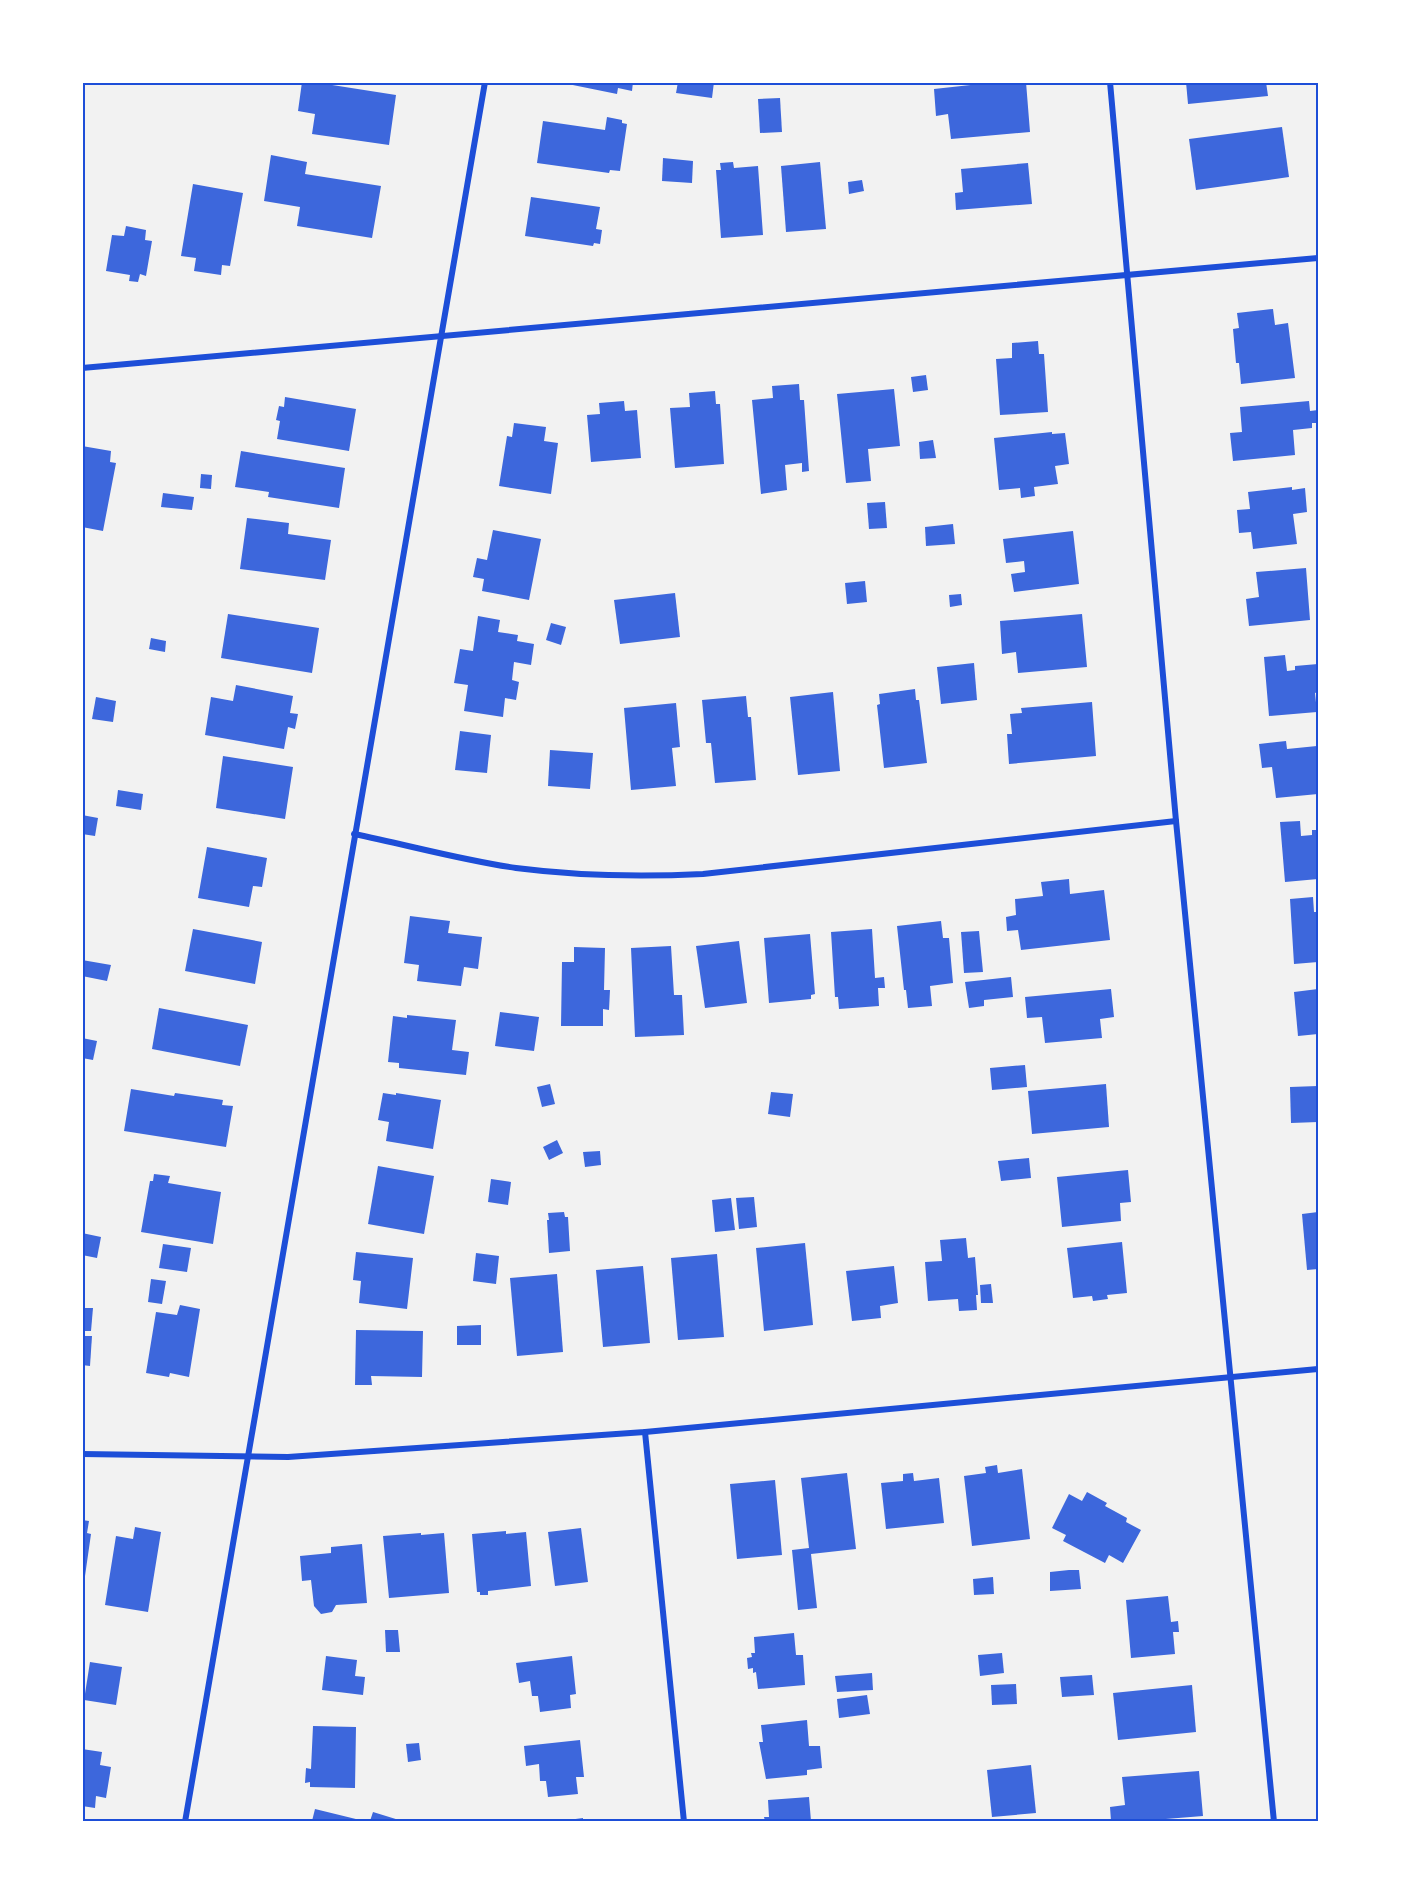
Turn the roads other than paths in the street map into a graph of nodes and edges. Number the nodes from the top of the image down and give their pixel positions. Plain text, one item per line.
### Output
1 (485, 82) edge
2 (1110, 82) edge
3 (1318, 258) edge
4 (1128, 275) junction
5 (441, 335) junction
6 (82, 368) edge
7 (1176, 821) junction
8 (354, 834) junction
9 (1318, 1369) edge
10 (1231, 1377) junction
11 (645, 1432) junction
12 (82, 1454) edge
13 (248, 1458) junction
14 (185, 1821) edge
15 (684, 1821) edge
16 (1274, 1821) edge

1 - 5 street
2 - 4 street
3 - 4 street
4 - 5 street
4 - 7 street
5 - 6 street
5 - 8 street
7 - 8 street
7 - 10 street
8 - 13 street
9 - 10 street
10 - 11 street
10 - 16 street
11 - 13 street
11 - 15 street
12 - 13 street
13 - 14 street

